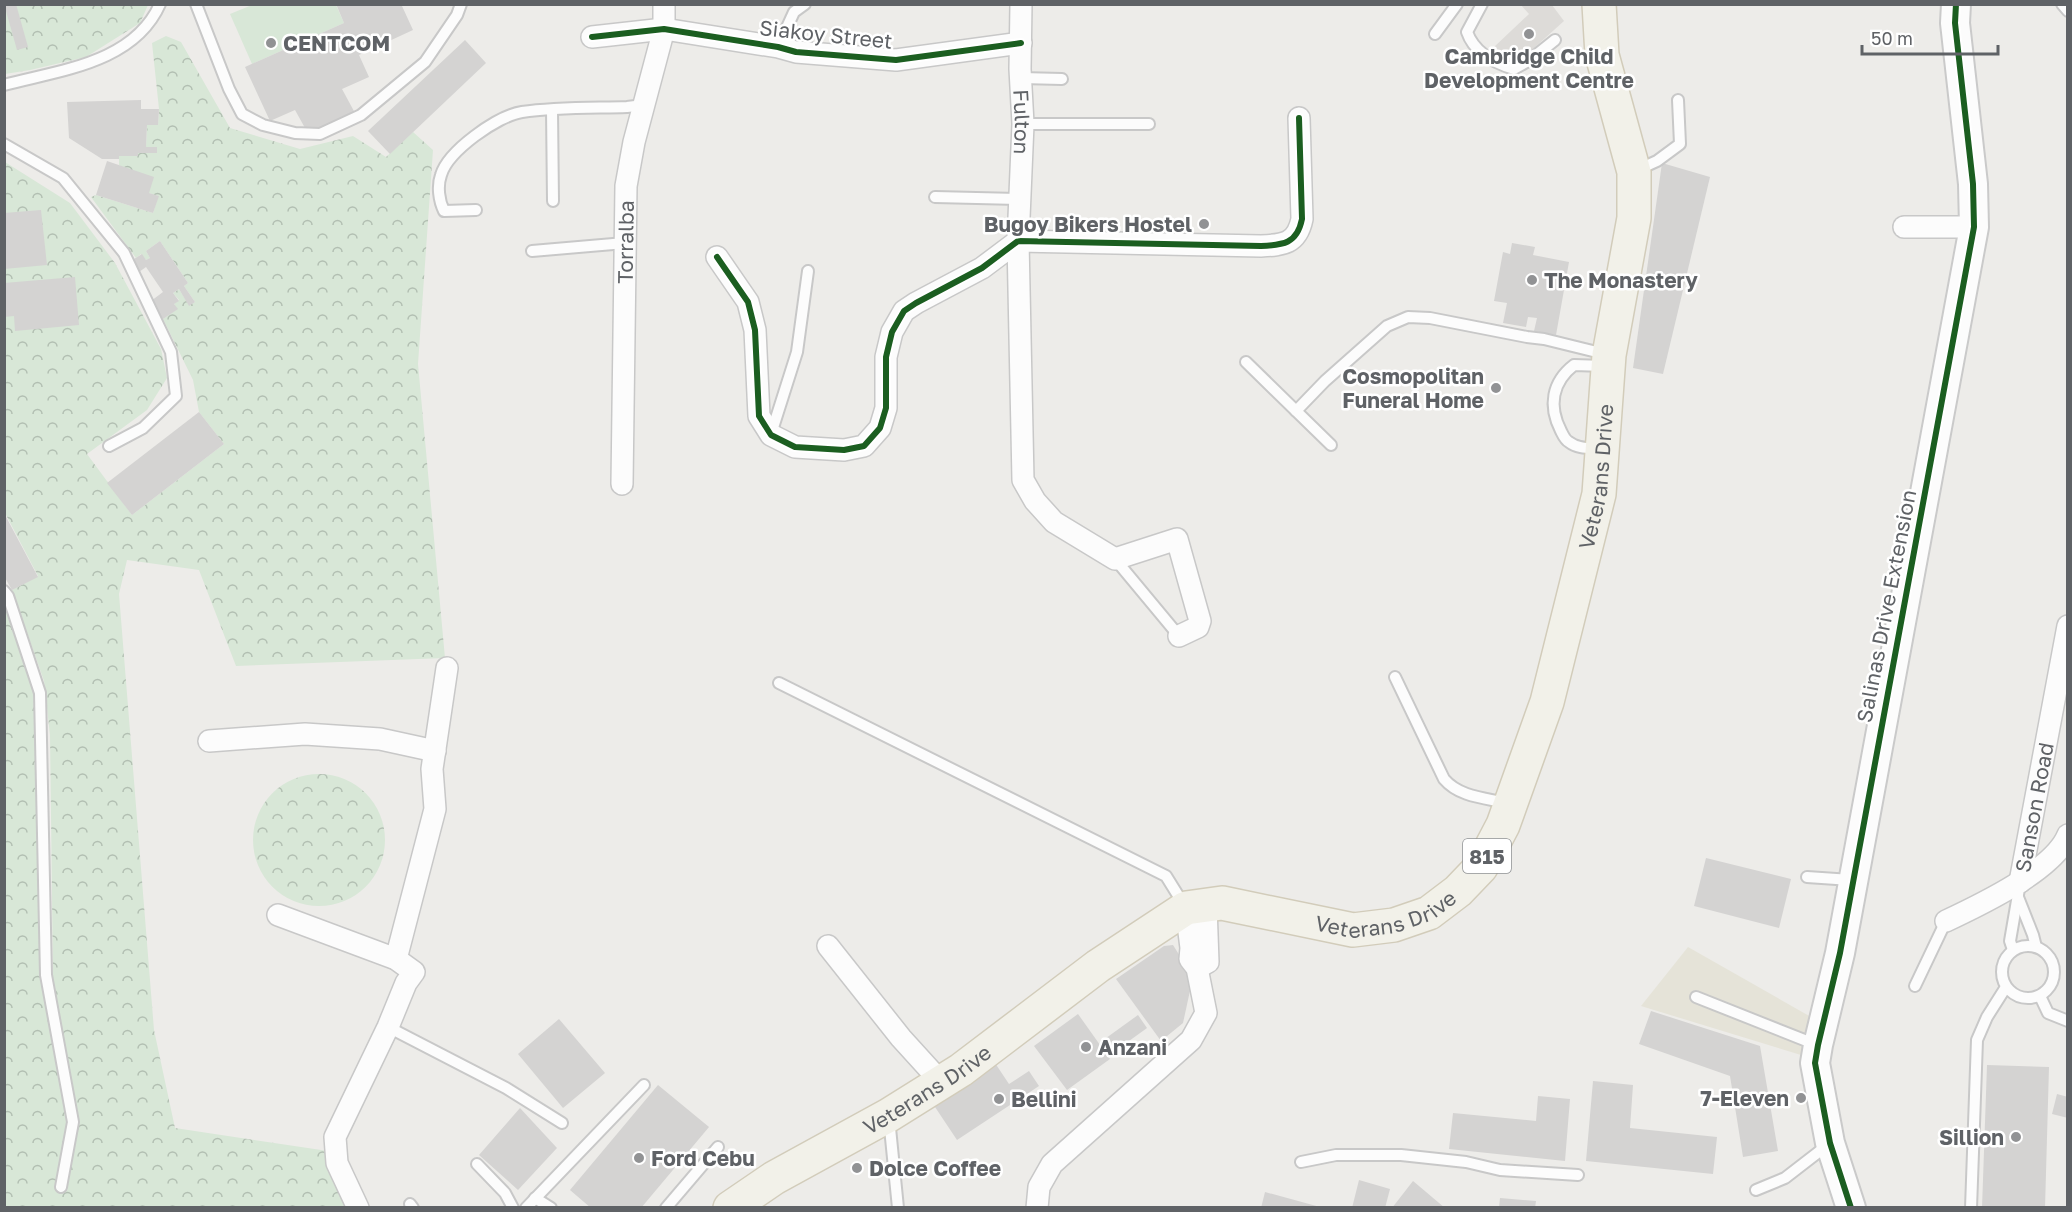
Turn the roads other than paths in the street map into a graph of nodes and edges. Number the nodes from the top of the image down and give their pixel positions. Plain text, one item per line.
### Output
1 (160, 4) edge
2 (196, 4) edge
3 (461, 4) edge
4 (664, 4) edge
5 (805, 4) edge
6 (1021, 4) edge
7 (1457, 4) edge
8 (1482, 4) edge
9 (1599, 4) edge
10 (1956, 4) edge
11 (2062, 4) edge
12 (2067, 11) edge
13 (664, 29) junction
14 (1435, 34) dead end
15 (592, 37) dead end
16 (1556, 40) dead end
17 (1020, 43) junction
18 (778, 47) junction
19 (1021, 78) junction
20 (1062, 79) dead end
21 (4, 85) edge
22 (1678, 100) dead end
23 (644, 105) junction
24 (552, 110) junction
25 (1299, 118) dead end
26 (1023, 124) junction
27 (1149, 124) dead end
28 (4, 144) edge
29 (1634, 172) junction
30 (935, 197) dead end
31 (1020, 199) junction
32 (553, 201) dead end
33 (477, 210) dead end
34 (1904, 227) dead end
35 (1974, 227) junction
36 (1018, 241) junction
37 (625, 243) junction
38 (532, 251) dead end
39 (717, 257) dead end
40 (808, 271) dead end
41 (1608, 361) junction
42 (1246, 362) dead end
43 (1296, 411) junction
44 (771, 435) junction
45 (1331, 445) dead end
46 (109, 446) dead end
47 (1601, 449) junction
48 (622, 484) dead end
49 (1115, 559) junction
50 (4, 591) edge
51 (2067, 626) edge
52 (1179, 636) joint
53 (447, 668) dead end
54 (1395, 677) dead end
55 (780, 683) dead end
56 (209, 741) dead end
57 (435, 751) junction
58 (1510, 804) junction
59 (2067, 835) edge
60 (1808, 877) dead end
61 (1852, 880) junction
62 (2019, 890) junction
63 (1196, 907) junction
64 (278, 915) dead end
65 (1946, 921) joint
66 (828, 946) dead end
67 (2036, 947) junction
68 (2013, 950) junction
69 (396, 959) junction
70 (1915, 986) dead end
71 (2006, 987) junction
72 (2040, 996) junction
73 (1696, 997) dead end
74 (2067, 1021) edge
75 (388, 1027) junction
76 (1818, 1045) junction
77 (941, 1082) junction
78 (644, 1085) dead end
79 (889, 1115) junction
80 (562, 1123) dead end
81 (1830, 1143) junction
82 (718, 1147) dead end
83 (1301, 1162) dead end
84 (477, 1164) dead end
85 (1578, 1175) dead end
86 (61, 1187) dead end
87 (1756, 1190) dead end
88 (535, 1198) junction
89 (358, 1208) edge
90 (513, 1208) edge
91 (526, 1208) edge
92 (551, 1208) edge
93 (666, 1208) edge
94 (730, 1208) edge
95 (898, 1208) edge
96 (1037, 1208) edge
97 (1851, 1208) edge
98 (1971, 1208) edge

1 - 21 lane
2 - 3 lane
4 - 13 street, Torralba
5 - 18 lane
6 - 17 street, Fulton
7 - 14 lane
8 - 16 lane
9 - 29 main road, Veterans Drive / 815
10 - 35 street, Salinas Drive Extension
11 - 12 lane
13 - 15 street, Siakoy Street
13 - 18 street, Siakoy Street
13 - 23 street, Torralba
17 - 18 street, Siakoy Street
17 - 19 street, Fulton
19 - 20 lane
19 - 26 street, Fulton
22 - 29 lane
23 - 24 lane
23 - 37 street, Torralba
24 - 32 lane
24 - 33 lane
25 - 36 street
26 - 27 lane
26 - 31 street, Fulton
28 - 46 lane
29 - 41 main road, Veterans Drive / 815
30 - 31 lane
31 - 36 street, Fulton
34 - 35 street
35 - 61 street, Salinas Drive Extension
36 - 44 street
36 - 49 street, Fulton
37 - 38 lane
37 - 48 street, Torralba
39 - 44 street
40 - 44 lane
41 - 43 lane
41 - 47 main road, Veterans Drive / 815
41 - 47 lane
42 - 43 lane
43 - 45 lane
47 - 58 main road, Veterans Drive / 815
49 - 52 lane
49 - 52 street
50 - 86 lane
51 - 62 street, Sanson Road
53 - 57 street
54 - 58 lane
55 - 63 lane
56 - 57 street
57 - 69 street
58 - 63 main road, Veterans Drive / 815
59 - 62 street
60 - 61 lane
61 - 76 street, Salinas Drive Extension
62 - 65 street
62 - 67 lane
62 - 68 lane
63 - 77 main road, Veterans Drive
63 - 96 street
64 - 69 street
65 - 70 lane
66 - 77 street
67 - 68 lane
67 - 72 lane
68 - 71 lane
69 - 75 street
71 - 72 lane
71 - 98 lane
72 - 74 lane
73 - 76 lane
75 - 80 lane
75 - 89 street
76 - 81 street, Salinas Drive Extension
77 - 79 main road, Veterans Drive
78 - 88 lane
79 - 94 main road, Veterans Drive
79 - 95 lane
81 - 87 lane
81 - 97 street, Salinas Drive Extension
82 - 93 lane
83 - 85 lane
84 - 90 lane
88 - 91 lane
88 - 92 lane

